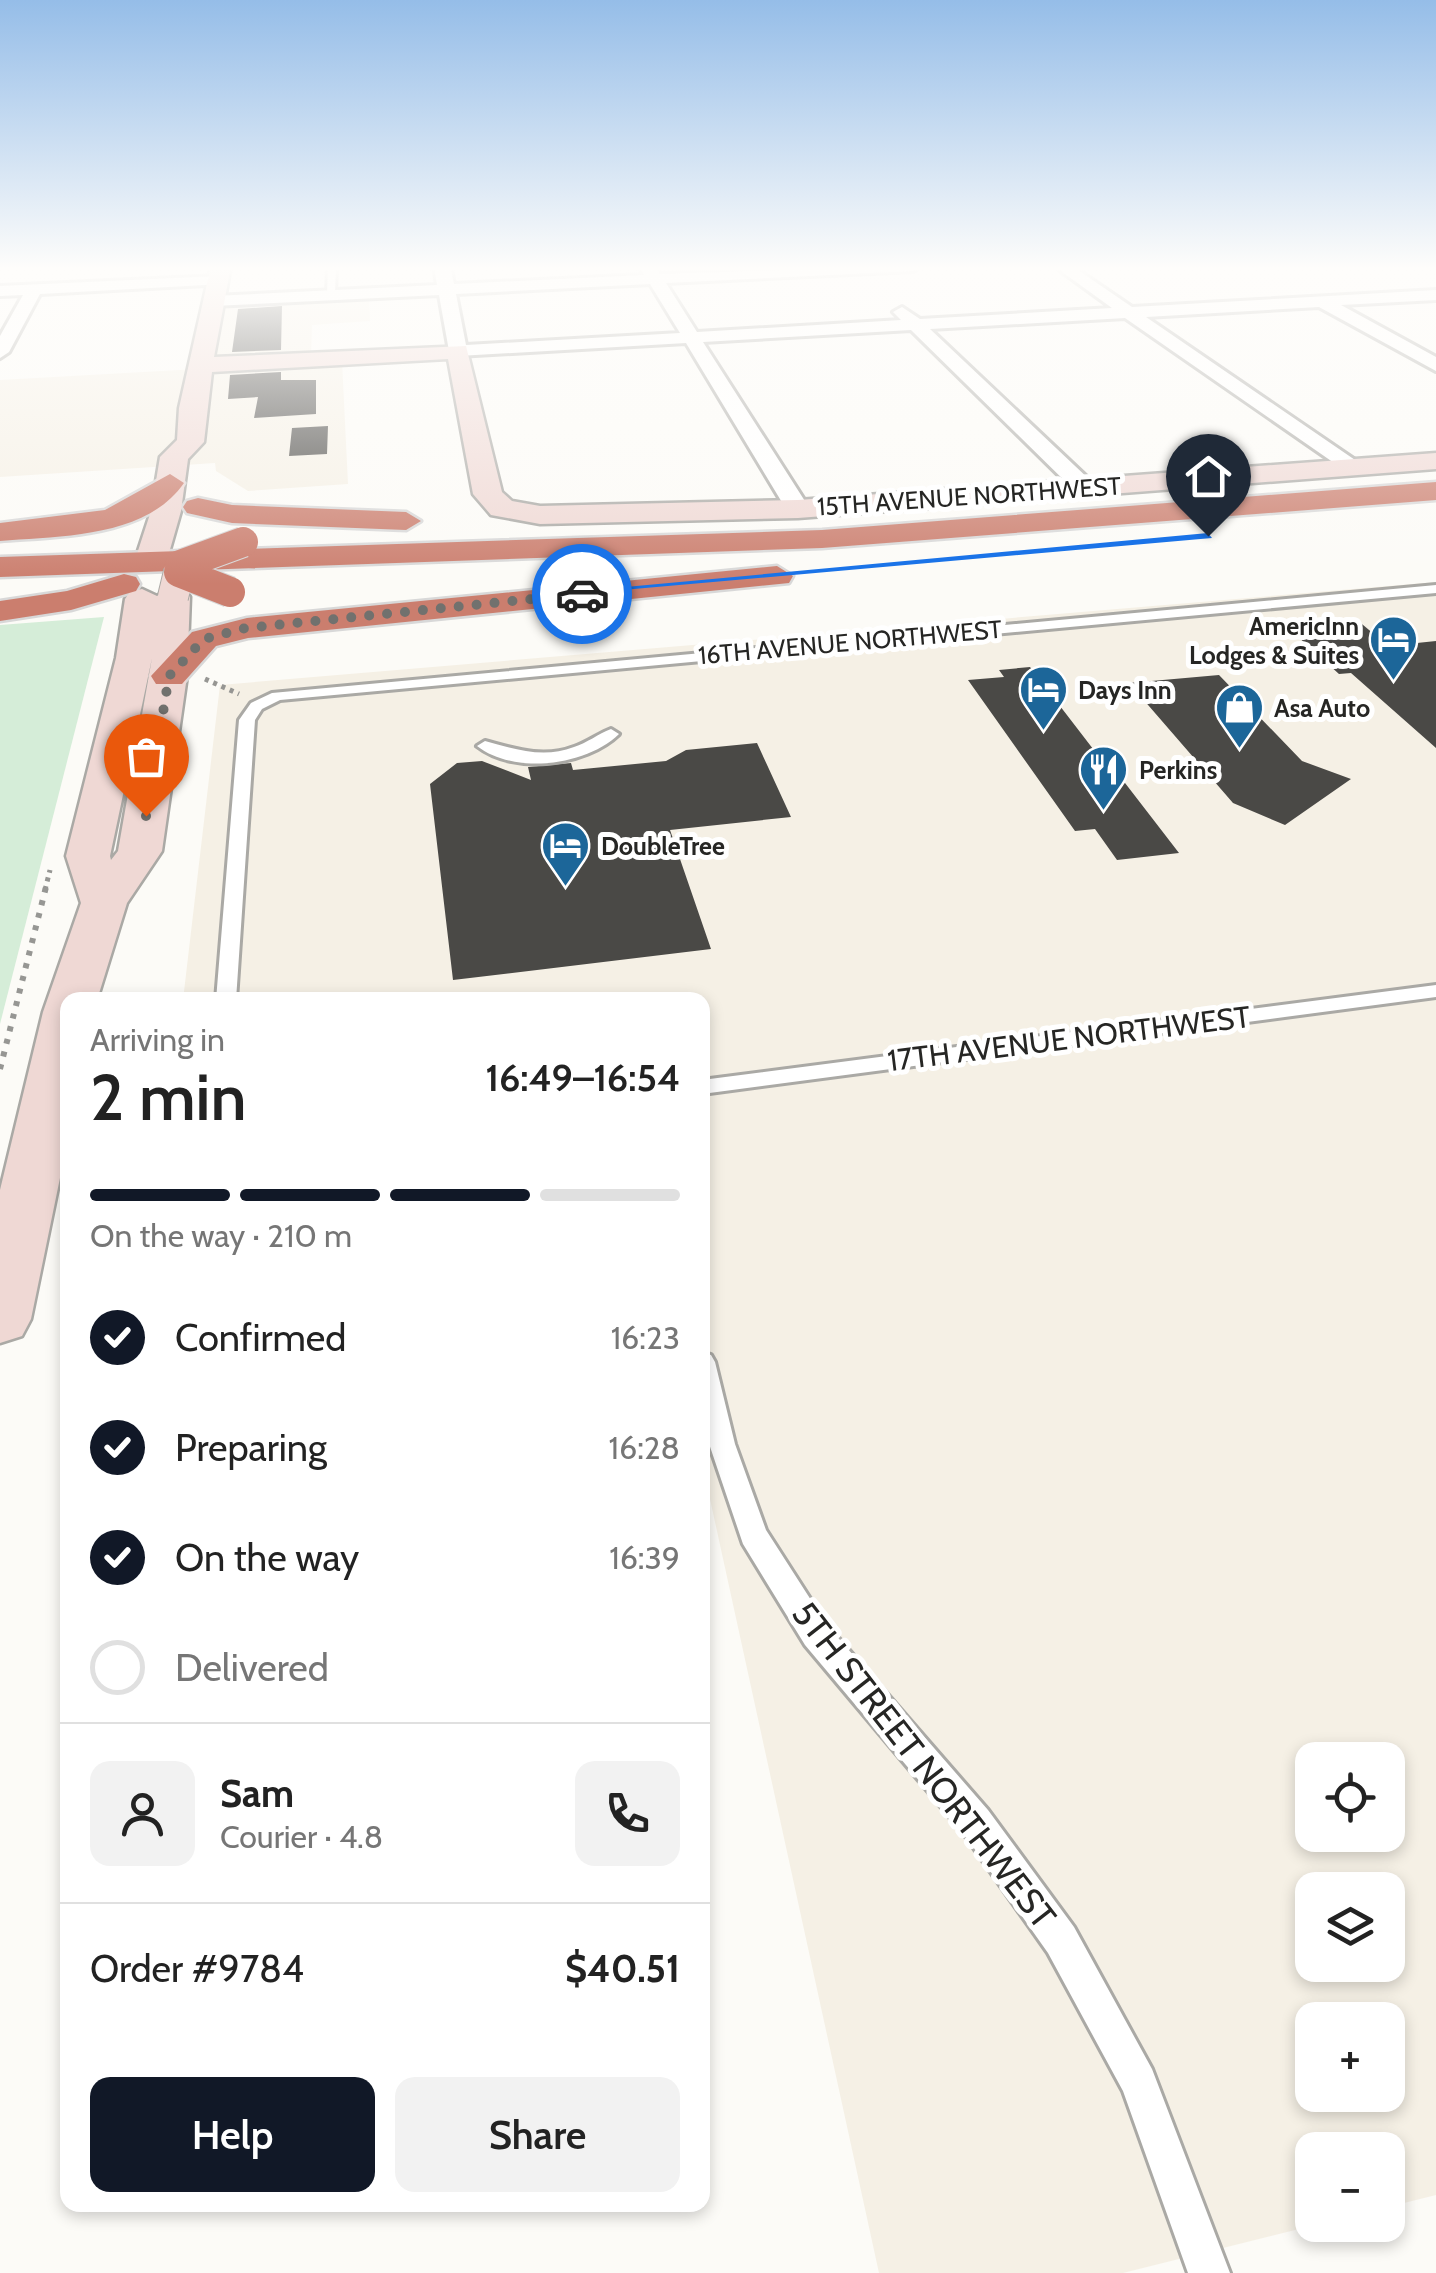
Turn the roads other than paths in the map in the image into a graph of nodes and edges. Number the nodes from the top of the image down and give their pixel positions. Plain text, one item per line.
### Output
1 (199, 372) edge
2 (462, 372) edge
3 (713, 372) edge
4 (964, 372) edge
5 (1213, 372) edge
6 (190, 442) junction
7 (1436, 461) edge
8 (1350, 468) junction
9 (170, 484) junction
10 (1084, 488) junction
11 (1436, 491) edge
12 (1233, 508) junction
13 (798, 509) junction
14 (1436, 519) edge
15 (470, 524) junction
16 (0, 534) edge
17 (1208, 536) junction
18 (170, 558) junction
19 (0, 567) edge
20 (880, 567) dead end
21 (802, 574) dead end
22 (0, 582) edge
23 (1436, 589) edge
24 (474, 604) junction
25 (0, 613) edge
26 (169, 676) junction
27 (611, 734) dead end
28 (486, 746) dead end
29 (104, 903) junction
30 (1436, 991) edge
31 (75, 992) edge
32 (227, 992) edge
33 (60, 1057) edge
34 (710, 1085) edge
35 (0, 1319) edge
36 (710, 1397) edge
37 (1209, 2273) edge

1 - 6 street
2 - 13 street, 15TH AVENUE NORTHWEST
3 - 13 street
4 - 10 street
5 - 8 street
6 - 9 street
6 - 18 street
7 - 8 street, 15TH AVENUE NORTHWEST
8 - 10 street, 15TH AVENUE NORTHWEST
9 - 16 highway
9 - 18 street
10 - 13 street, 15TH AVENUE NORTHWEST
11 - 12 highway
12 - 15 highway
12 - 19 highway
14 - 17 highway
15 - 18 highway, bridge
15 - 18 highway
16 - 18 highway
17 - 20 highway
17 - 22 highway
18 - 24 highway, bridge
18 - 25 highway
18 - 25 highway
18 - 26 street
18 - 29 street
21 - 24 highway
23 - 32 lane, 16TH AVENUE NORTHWEST
24 - 26 highway
26 - 29 street
27 - 28 lane
29 - 31 street
30 - 34 lane, 17TH AVENUE NORTHWEST
33 - 35 street
36 - 37 lane, 5TH STREET NORTHWEST

